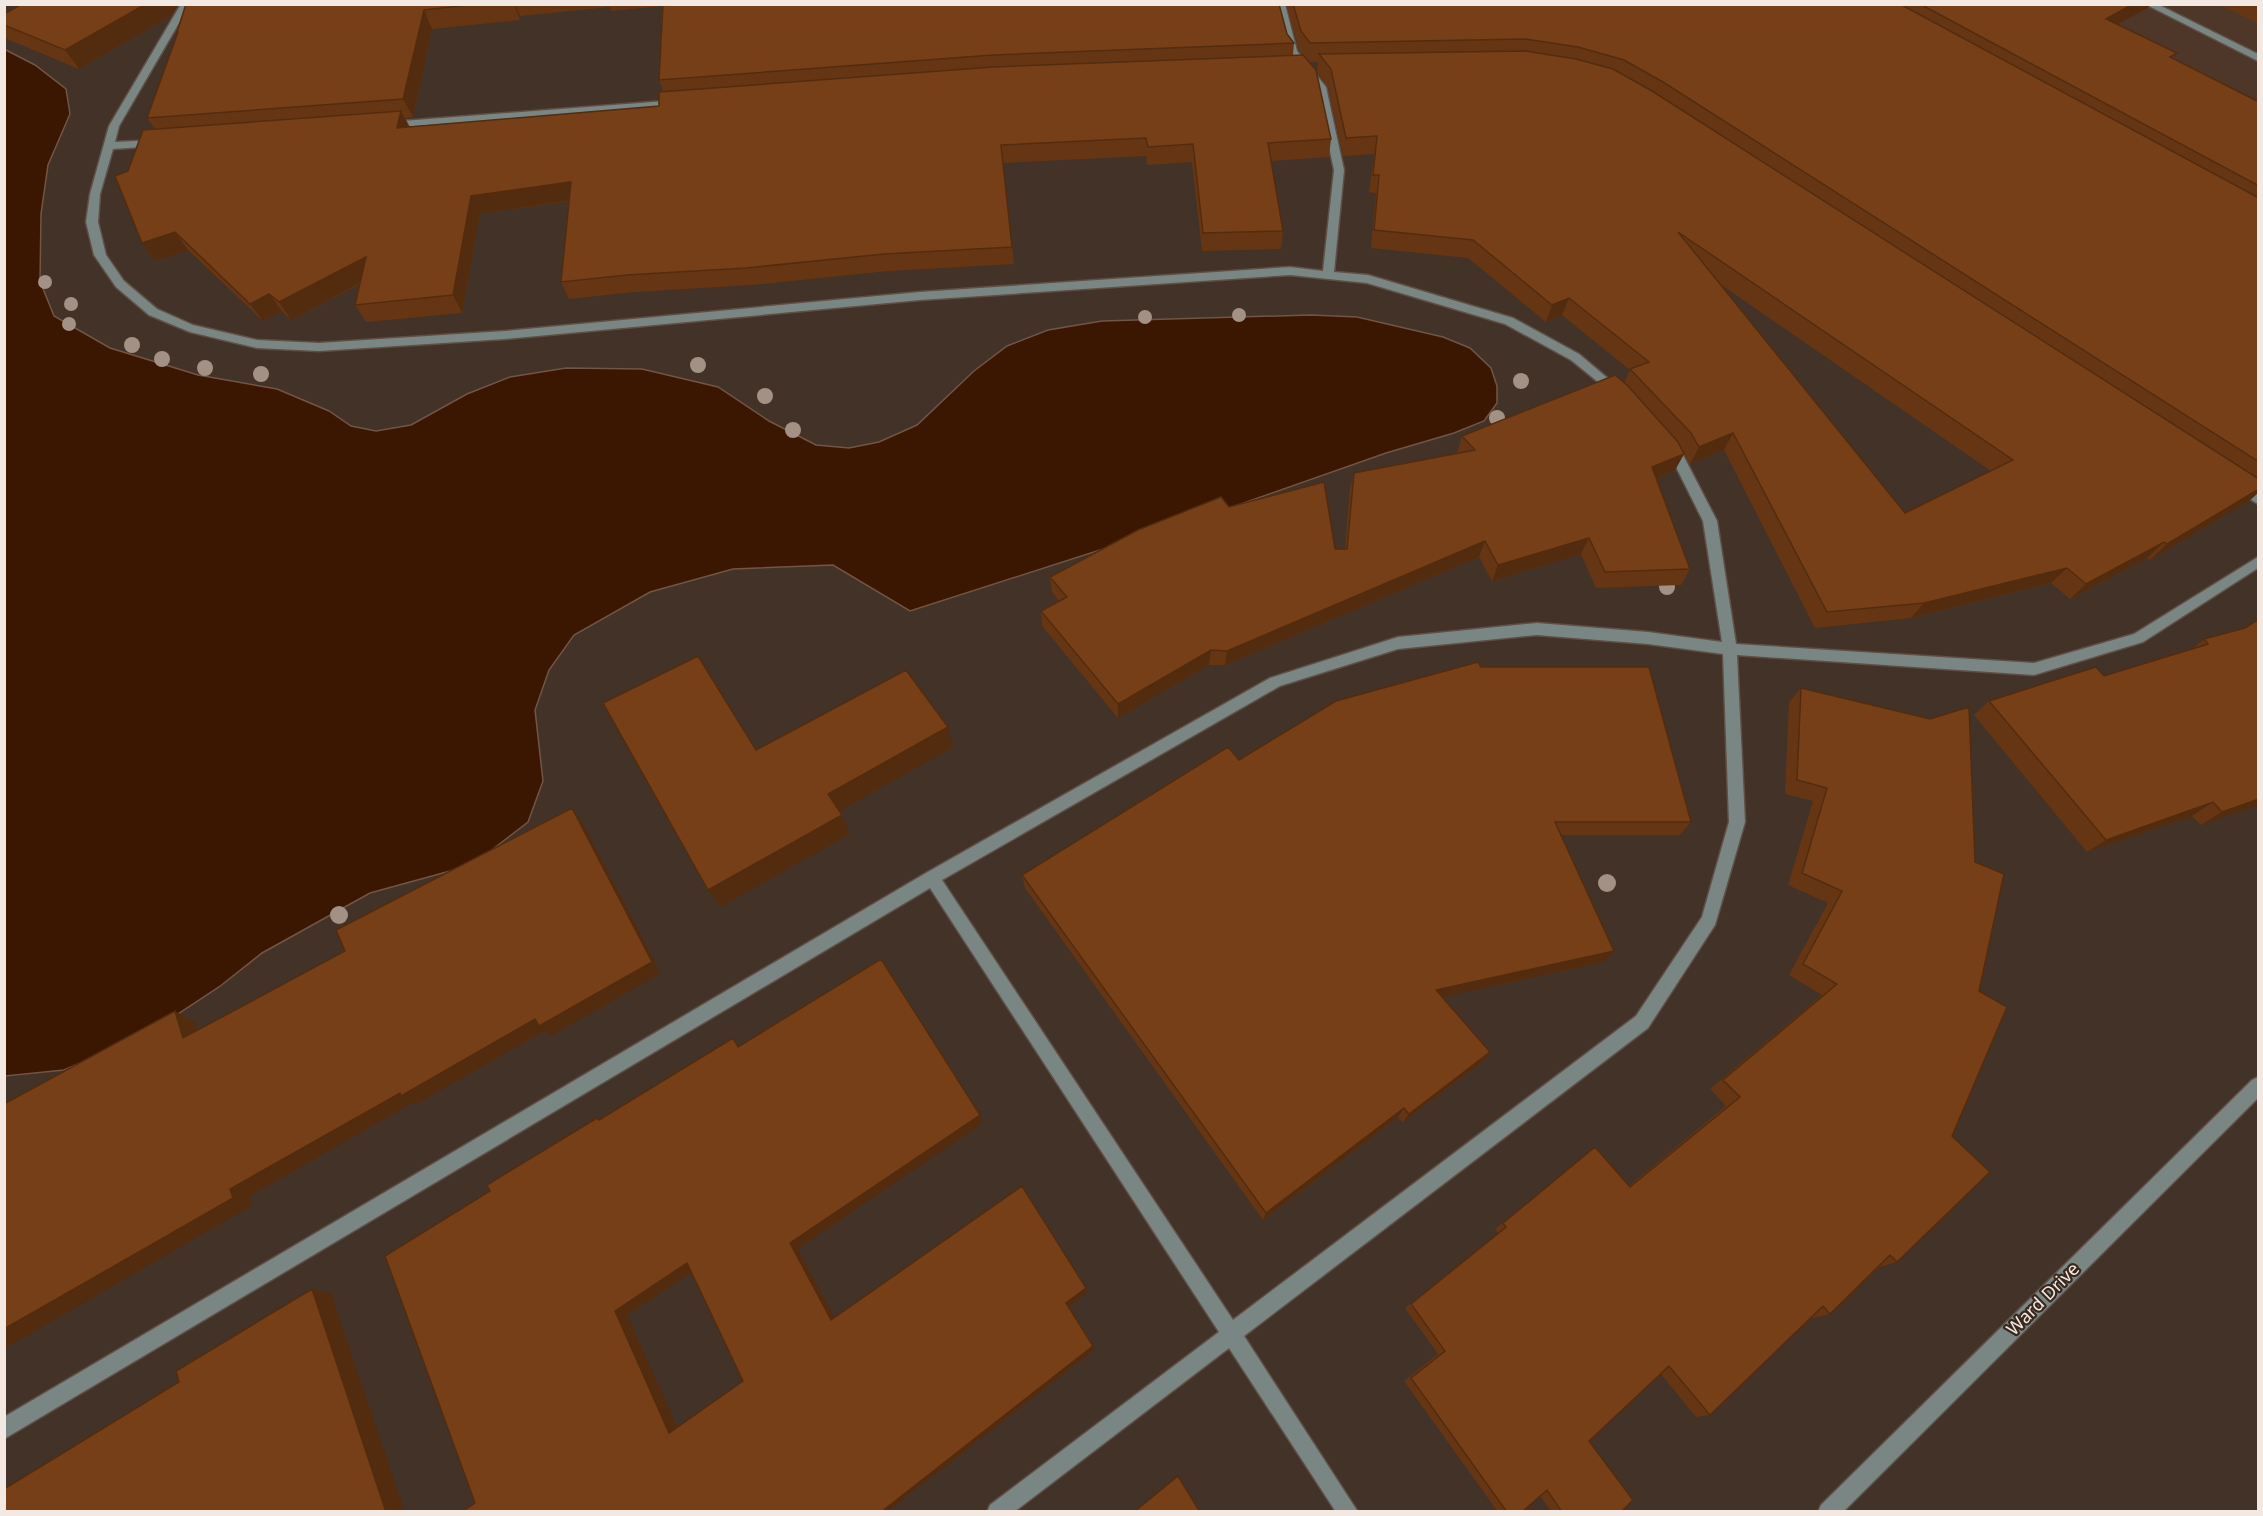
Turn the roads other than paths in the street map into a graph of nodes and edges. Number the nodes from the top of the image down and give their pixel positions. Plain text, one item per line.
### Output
1 (186, 4) edge
2 (1280, 4) edge
3 (2149, 4) edge
4 (2259, 58) edge
5 (1316, 66) edge
6 (1299, 67) junction
7 (687, 102) edge
8 (380, 126) edge
9 (167, 142) edge
10 (108, 146) junction
11 (1328, 273) junction
12 (1626, 398) edge
13 (1661, 438) edge
14 (2229, 480) edge
15 (2259, 499) edge
16 (2259, 562) edge
17 (1730, 649) junction
18 (932, 878) junction
19 (2259, 1086) edge
20 (1232, 1334) junction
21 (4, 1429) edge
22 (997, 1512) edge
23 (1348, 1512) edge
24 (1827, 1512) edge

1 - 10 street
2 - 6 street
3 - 4 street
5 - 6 street
6 - 11 street
7 - 8 street
9 - 10 street
10 - 11 street
11 - 12 street
13 - 17 street
14 - 15 street
16 - 17 street
17 - 18 street
17 - 20 street
18 - 20 street
18 - 21 street
19 - 24 street, Ward Drive
20 - 22 street
20 - 23 street

